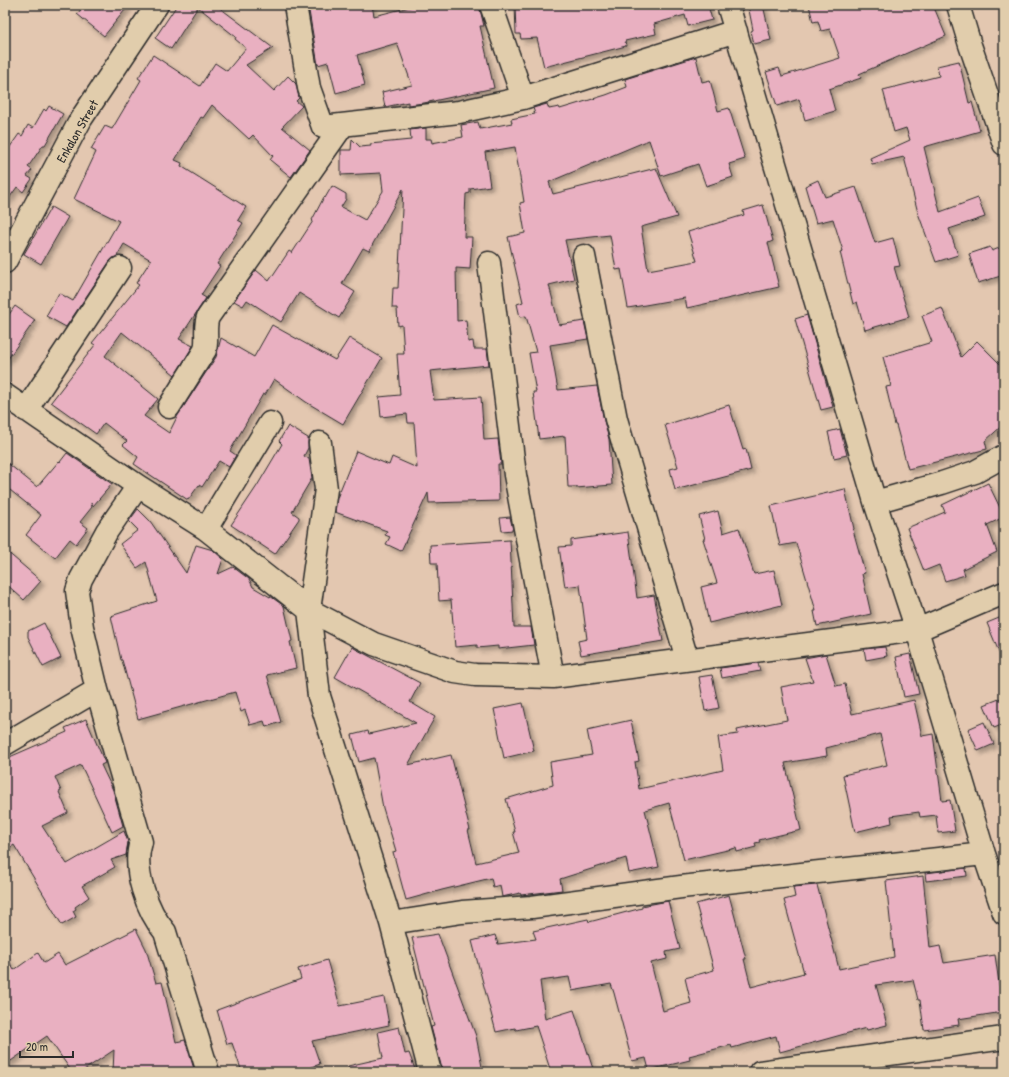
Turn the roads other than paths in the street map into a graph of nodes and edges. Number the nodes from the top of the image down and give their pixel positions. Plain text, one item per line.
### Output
1 (157, 5) edge
2 (295, 5) edge
3 (491, 5) edge
4 (728, 5) edge
5 (958, 5) edge
6 (736, 31) junction
7 (523, 98) junction
8 (343, 126) junction
9 (1004, 144) edge
10 (584, 256) dead end
11 (5, 262) edge
12 (488, 263) dead end
13 (120, 268) dead end
14 (5, 395) edge
15 (169, 407) dead end
16 (26, 410) junction
17 (270, 423) dead end
18 (320, 443) dead end
19 (1004, 456) edge
20 (138, 486) junction
21 (875, 502) junction
22 (206, 529) junction
23 (1004, 593) edge
24 (309, 610) junction
25 (917, 630) junction
26 (687, 659) junction
27 (553, 677) junction
28 (97, 690) junction
29 (5, 744) edge
30 (984, 854) junction
31 (1004, 913) edge
32 (391, 923) junction
33 (1004, 1038) edge
34 (208, 1072) edge
35 (430, 1072) edge
36 (760, 1072) edge

1 - 11 street, Enkalon Street
2 - 8 street
3 - 7 street
4 - 6 street
5 - 9 street
6 - 7 street
6 - 21 street
7 - 8 street
8 - 15 street
10 - 26 street
12 - 27 street
13 - 16 street
14 - 16 street
16 - 20 street
17 - 22 street
18 - 24 street
19 - 21 street
20 - 22 street
20 - 28 street
21 - 25 street
22 - 24 street
23 - 25 street
24 - 27 street
24 - 32 street
25 - 26 street
25 - 30 street
26 - 27 street
28 - 29 street
28 - 34 street
30 - 31 street
30 - 32 street
32 - 35 street
33 - 36 street

